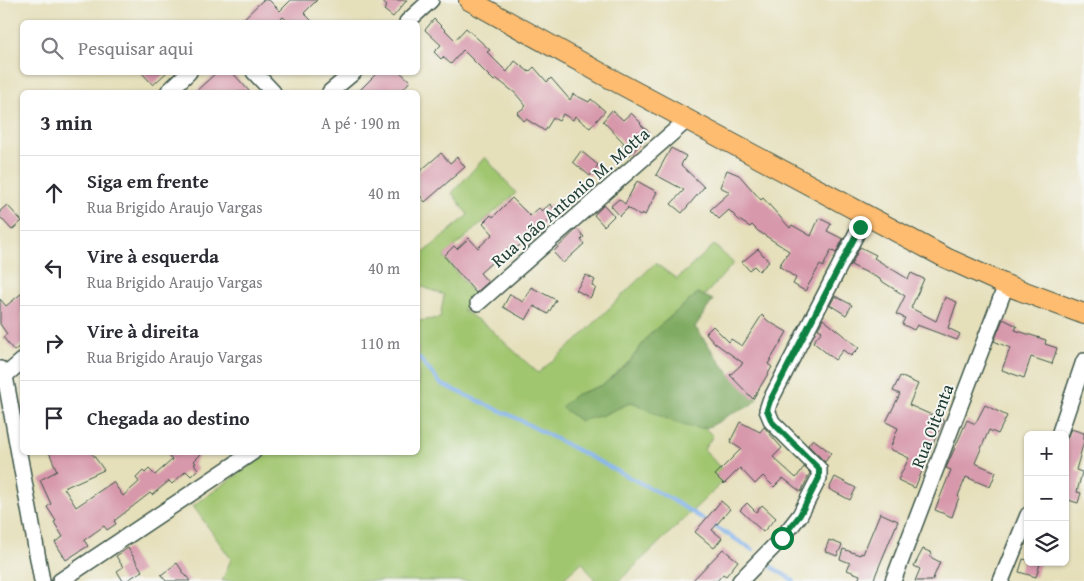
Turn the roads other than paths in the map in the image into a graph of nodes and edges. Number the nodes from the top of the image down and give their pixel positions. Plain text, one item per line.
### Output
1 (432, 0) edge
2 (469, 0) edge
3 (409, 20) edge
4 (186, 75) edge
5 (257, 75) edge
6 (350, 75) edge
7 (170, 90) edge
8 (271, 90) edge
9 (332, 90) edge
10 (687, 120) junction
11 (866, 215) junction
12 (1006, 285) junction
13 (478, 303) dead end
14 (1084, 314) edge
15 (1084, 361) edge
16 (20, 362) edge
17 (2, 375) edge
18 (1060, 431) edge
19 (249, 455) edge
20 (1026, 521) edge
21 (42, 581) edge
22 (60, 581) edge
23 (740, 581) edge
24 (893, 581) edge
25 (1001, 581) edge

1 - 3 street
2 - 10 main road
4 - 7 street
5 - 8 street
6 - 9 street
10 - 11 main road
10 - 13 street, Rua João Antonio M. Motta
11 - 12 main road
11 - 23 street
12 - 14 main road
12 - 24 street, Rua Oitenta
15 - 18 street
16 - 17 street
17 - 21 street
19 - 22 street
20 - 25 street

